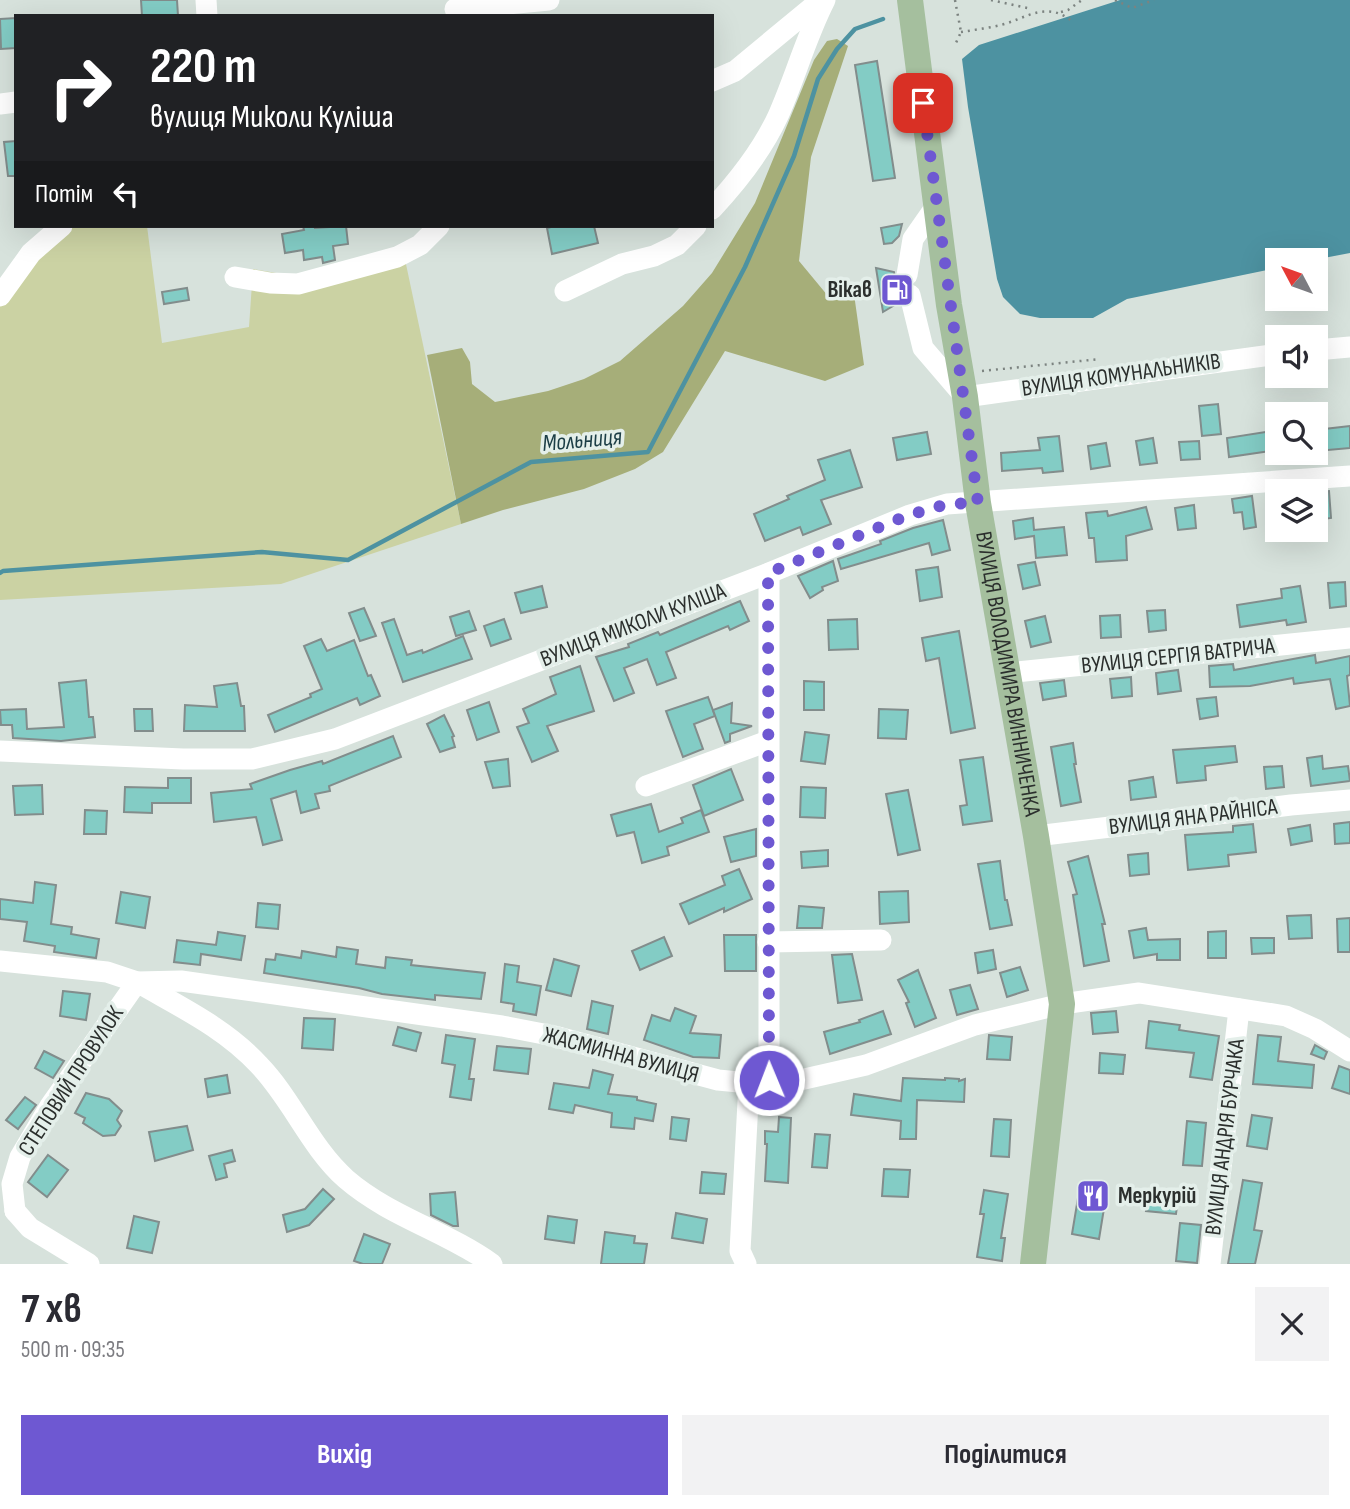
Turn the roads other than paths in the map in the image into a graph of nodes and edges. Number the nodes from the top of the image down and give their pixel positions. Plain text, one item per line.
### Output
1 (549, 0) edge
2 (823, 0) edge
3 (910, 0) edge
4 (455, 9) dead end
5 (714, 79) edge
6 (936, 206) junction
7 (714, 207) edge
8 (60, 228) edge
9 (437, 228) edge
10 (694, 228) edge
11 (235, 276) dead end
12 (565, 291) dead end
13 (0, 296) edge
14 (1350, 347) edge
15 (1328, 349) edge
16 (1265, 356) edge
17 (965, 397) junction
18 (1350, 476) edge
19 (978, 503) junction
20 (768, 573) junction
21 (1350, 638) edge
22 (1006, 673) junction
23 (768, 741) junction
24 (0, 751) edge
25 (646, 786) dead end
26 (1350, 800) edge
27 (1036, 836) junction
28 (881, 940) dead end
29 (768, 942) junction
30 (0, 961) edge
31 (137, 982) junction
32 (1062, 1004) junction
33 (1239, 1009) junction
34 (1350, 1051) edge
35 (759, 1082) junction
36 (7, 1211) edge
37 (89, 1264) edge
38 (492, 1264) edge
39 (746, 1264) edge
40 (1033, 1264) edge
41 (1210, 1264) edge

1 - 4 street
2 - 5 street
2 - 7 street
3 - 6 main road, ВУЛИЦЯ ВОЛОДИМИРА ВИННИЧЕНКА
6 - 17 main road, ВУЛИЦЯ ВОЛОДИМИРА ВИННИЧЕНКА
6 - 17 street
8 - 13 street
9 - 11 street
10 - 12 street
14 - 15 street
16 - 17 street, ВУЛИЦЯ КОМУНАЛЬНИКІВ
17 - 19 main road, ВУЛИЦЯ ВОЛОДИМИРА ВИННИЧЕНКА
18 - 19 street, ВУЛИЦЯ МИКОЛИ КУЛІША
19 - 20 street, ВУЛИЦЯ МИКОЛИ КУЛІША
19 - 22 main road, ВУЛИЦЯ ВОЛОДИМИРА ВИННИЧЕНКА
20 - 23 street
20 - 24 street, ВУЛИЦЯ МИКОЛИ КУЛІША
21 - 22 street, ВУЛИЦЯ СЕРГІЯ ВАТРИЧА
22 - 27 main road, ВУЛИЦЯ ВОЛОДИМИРА ВИННИЧЕНКА
23 - 25 street
23 - 29 street
26 - 27 street, ВУЛИЦЯ ЯНА РАЙНІСА
27 - 32 main road, ВУЛИЦЯ ВОЛОДИМИРА ВИННИЧЕНКА
28 - 29 street
29 - 35 street
30 - 31 street, ЖАСМИННА ВУЛИЦЯ
31 - 35 street, ЖАСМИННА ВУЛИЦЯ
31 - 36 street, СТЕПОВИЙ ПРОВУЛОК
31 - 38 street
32 - 33 street, ЖАСМИННА ВУЛИЦЯ
32 - 35 street, ЖАСМИННА ВУЛИЦЯ
32 - 40 main road, ВУЛИЦЯ ВОЛОДИМИРА ВИННИЧЕНКА
33 - 34 street, ЖАСМИННА ВУЛИЦЯ
33 - 41 street, ВУЛИЦЯ АНДРІЯ БУРЧАКА
35 - 39 street
36 - 37 street

